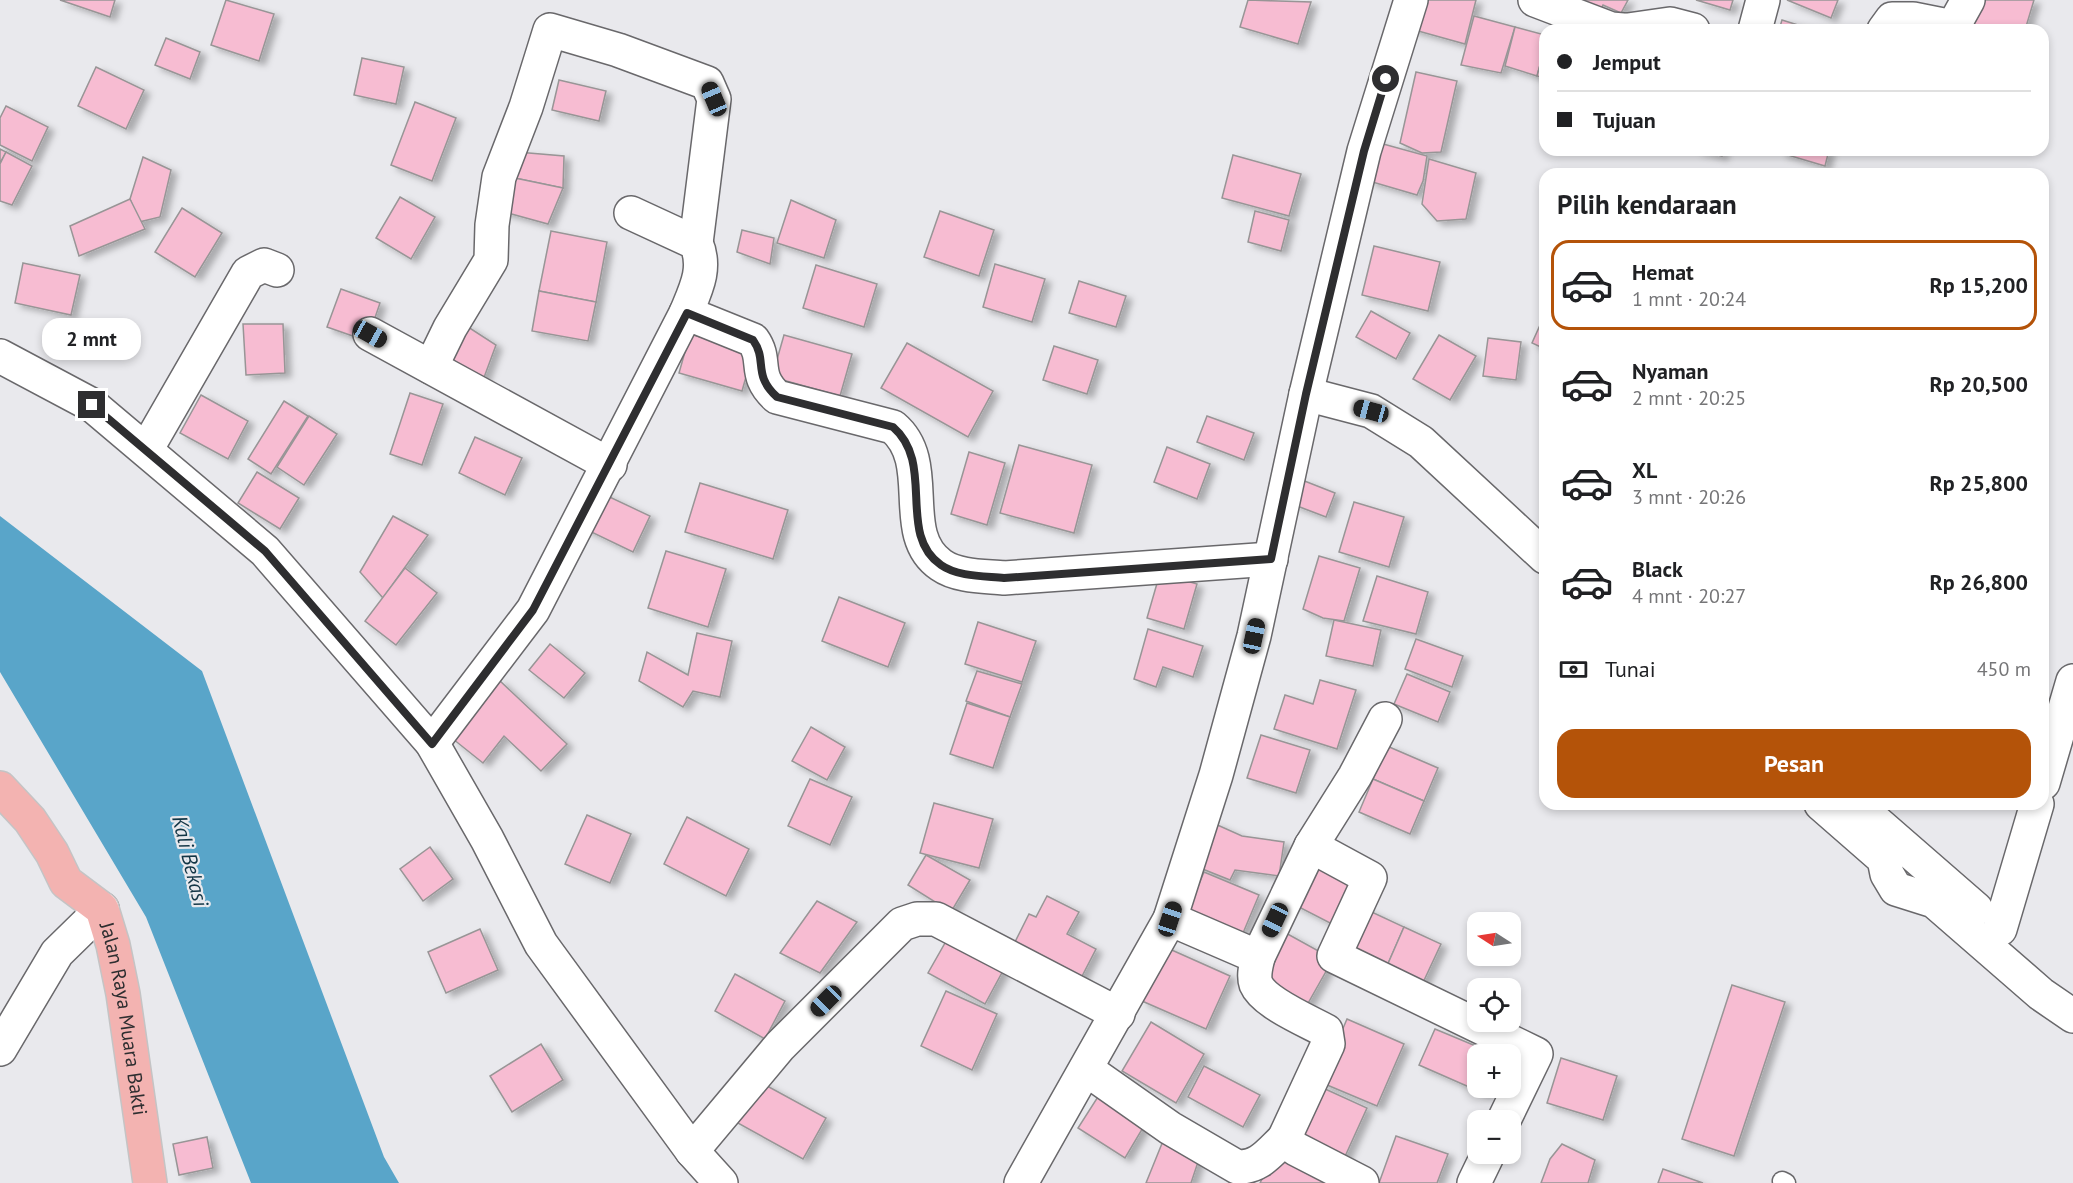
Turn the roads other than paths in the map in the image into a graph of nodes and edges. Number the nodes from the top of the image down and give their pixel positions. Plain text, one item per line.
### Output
1 (1411, 0) edge
2 (1535, 0) edge
3 (1763, 0) edge
4 (1968, 0) edge
5 (1598, 24) edge
6 (1757, 24) edge
7 (1888, 24) edge
8 (1938, 24) edge
9 (1955, 24) edge
10 (631, 213) dead end
11 (696, 243) junction
12 (277, 270) dead end
13 (687, 313) junction
14 (370, 334) dead end
15 (0, 356) edge
16 (431, 367) junction
17 (1306, 394) junction
18 (146, 450) junction
19 (610, 465) junction
20 (1539, 551) edge
21 (1271, 559) junction
22 (2073, 681) edge
23 (1385, 719) dead end
24 (432, 744) junction
25 (2049, 763) edge
26 (0, 788) edge
27 (1828, 810) edge
28 (1870, 810) edge
29 (2035, 810) edge
30 (1888, 817) edge
31 (1311, 846) junction
32 (102, 909) junction
33 (1170, 919) junction
34 (2000, 929) junction
35 (1258, 957) junction
36 (2046, 969) dead end
37 (1118, 1014) junction
38 (2073, 1016) edge
39 (0, 1049) edge
40 (1086, 1069) junction
41 (1509, 1110) edge
42 (1284, 1139) junction
43 (692, 1151) junction
44 (1483, 1164) edge
45 (150, 1183) edge
46 (721, 1183) edge
47 (1021, 1183) edge
48 (1362, 1183) edge
49 (1474, 1183) edge

1 - 17 street
2 - 5 street
3 - 6 street
4 - 9 street
7 - 8 street
10 - 11 street
11 - 13 street
11 - 16 street
12 - 18 street
13 - 19 street
13 - 21 street
14 - 16 street
15 - 18 street
16 - 19 street
17 - 20 street
17 - 21 street
18 - 24 street
19 - 24 street
21 - 33 street
22 - 25 street
23 - 31 street
24 - 43 street
26 - 32 main road, Jalan Raya Muara Bakti
27 - 38 street
28 - 30 street
29 - 34 street
30 - 34 street
31 - 35 street
31 - 41 street
32 - 39 street
32 - 45 main road, Jalan Raya Muara Bakti
33 - 35 street
33 - 37 street
34 - 36 street
35 - 42 street
37 - 40 street
37 - 43 street
40 - 42 street
40 - 47 street
42 - 48 street
43 - 46 street
44 - 49 street

